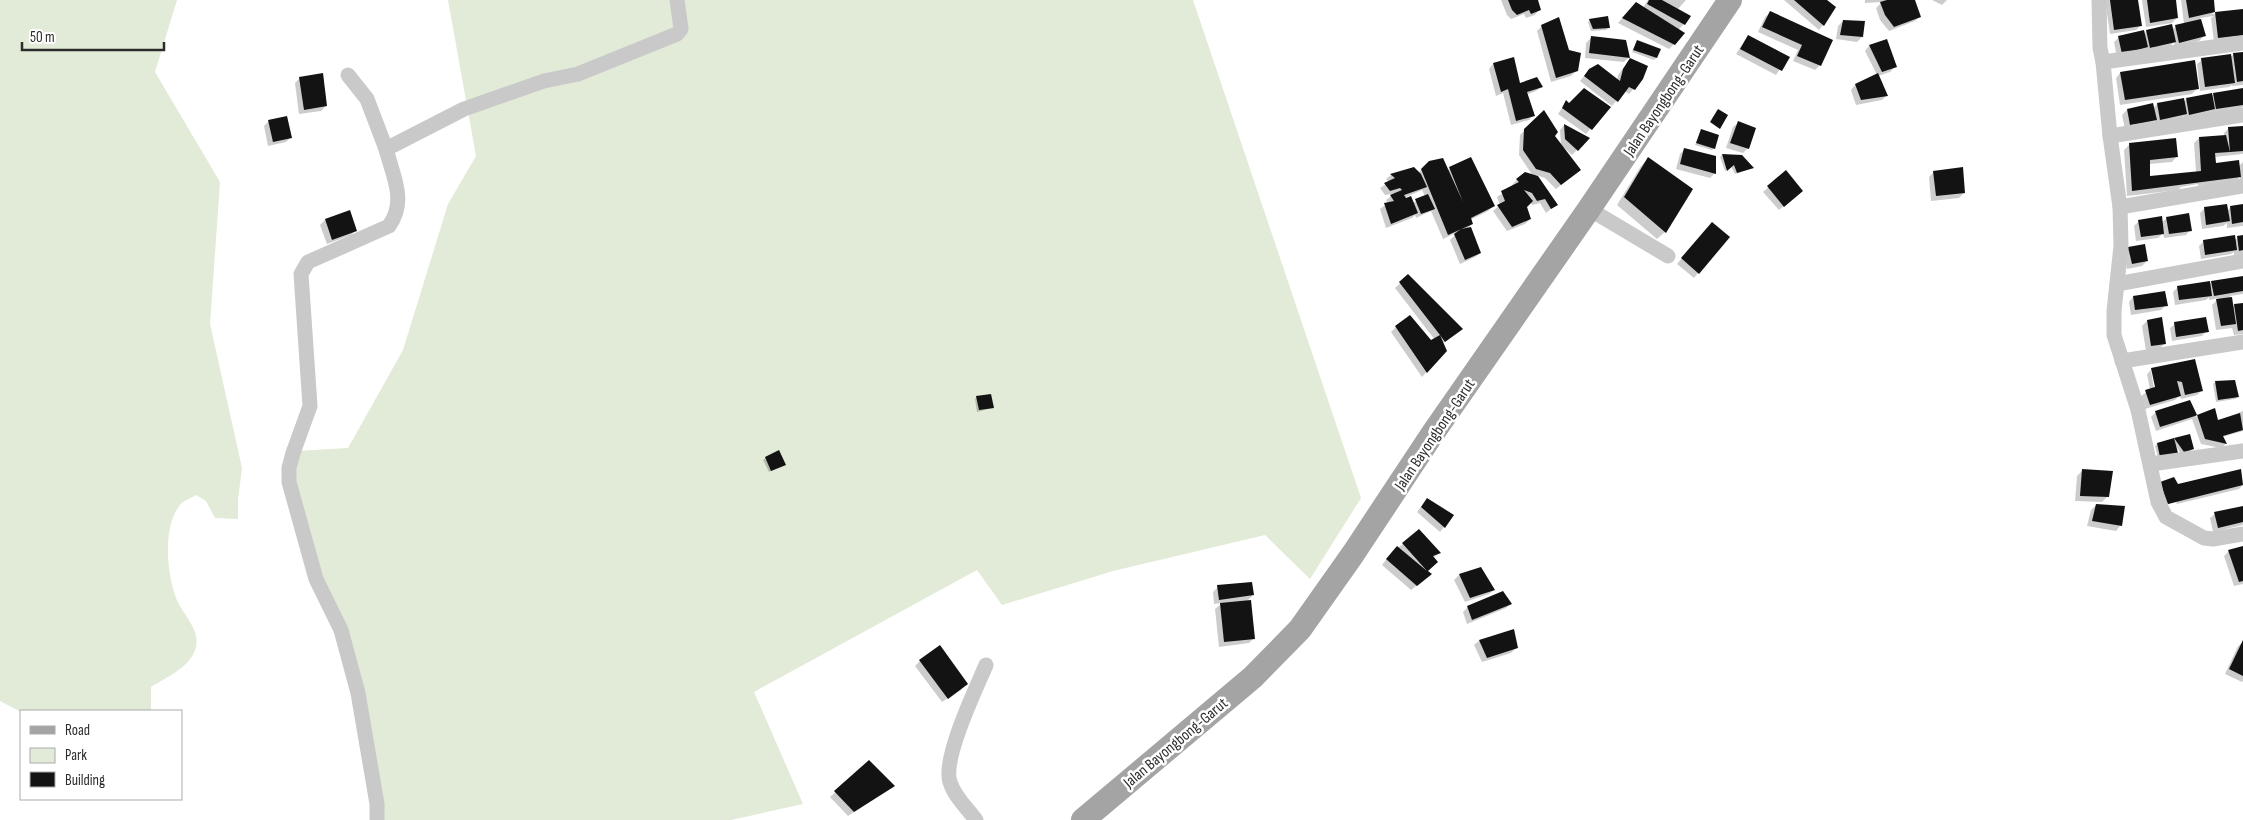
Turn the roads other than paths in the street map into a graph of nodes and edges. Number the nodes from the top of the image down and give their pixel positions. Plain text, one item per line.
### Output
1 (677, 0) edge
2 (1730, 0) edge
3 (2099, 0) edge
4 (2243, 43) edge
5 (2103, 62) junction
6 (348, 76) dead end
7 (2243, 114) edge
8 (2110, 136) junction
9 (386, 149) junction
10 (2243, 186) edge
11 (2120, 207) junction
12 (1590, 209) junction
13 (1668, 256) dead end
14 (2243, 261) edge
15 (2117, 284) junction
16 (2243, 342) edge
17 (2122, 361) junction
18 (2243, 451) edge
19 (2150, 464) junction
20 (2243, 534) edge
21 (986, 665) dead end
22 (377, 820) edge
23 (976, 820) edge
24 (1083, 820) edge

1 - 9 street
2 - 12 main road, Jalan Bayongbong-Garut
3 - 5 street
4 - 5 street
5 - 8 street
6 - 9 street
7 - 8 street
8 - 11 street
9 - 22 street
10 - 11 street
11 - 15 street
12 - 13 street
12 - 24 main road, Jalan Bayongbong-Garut
14 - 15 street
15 - 17 street
16 - 17 street
17 - 19 street
18 - 19 street
19 - 20 street
21 - 23 street

